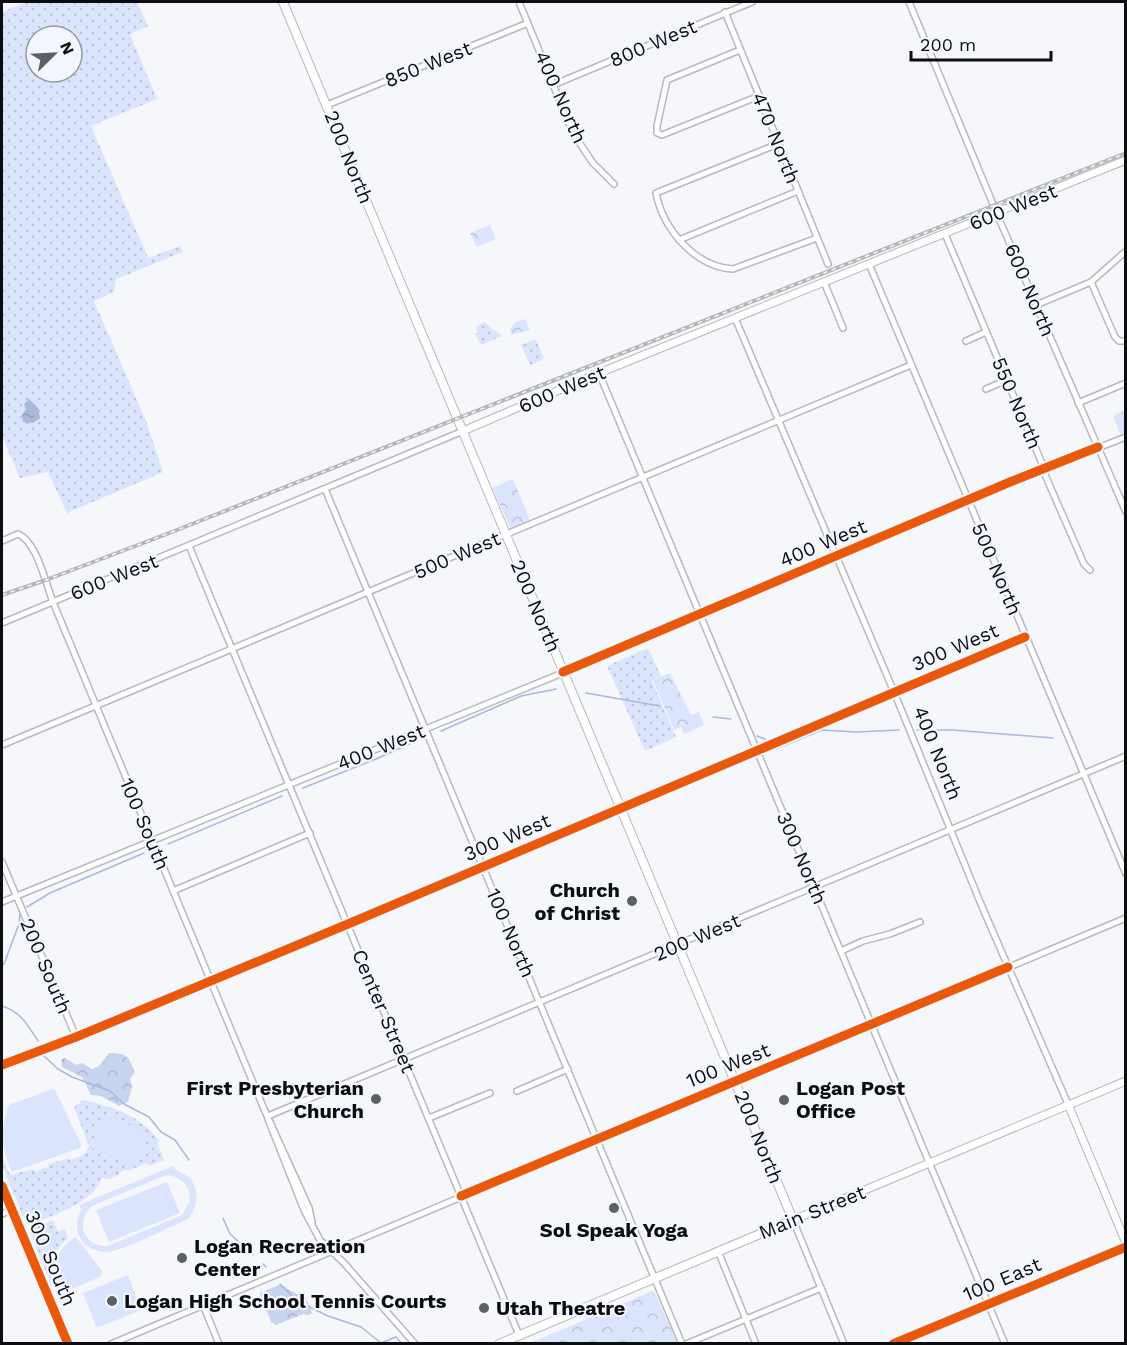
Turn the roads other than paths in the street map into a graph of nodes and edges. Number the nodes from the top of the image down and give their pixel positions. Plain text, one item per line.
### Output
1 (284, 2) edge
2 (519, 2) edge
3 (753, 2) edge
4 (909, 2) edge
5 (725, 12) junction
6 (528, 23) junction
7 (740, 50) junction
8 (554, 85) junction
9 (759, 96) junction
10 (327, 105) junction
11 (778, 144) junction
12 (1125, 160) edge
13 (614, 184) dead end
14 (798, 191) junction
15 (997, 213) junction
16 (945, 234) junction
17 (817, 238) junction
18 (679, 240) junction
19 (1125, 251) edge
20 (828, 264) dead end
21 (869, 264) junction
22 (824, 282) junction
23 (1091, 282) junction
24 (1036, 305) junction
25 (735, 318) junction
26 (843, 328) dead end
27 (986, 332) junction
28 (966, 341) dead end
29 (1122, 341) edge
30 (911, 365) junction
31 (599, 373) junction
32 (1007, 380) junction
33 (1125, 383) edge
34 (986, 389) dead end
35 (1078, 403) junction
36 (779, 420) junction
37 (463, 431) junction
38 (1125, 437) edge
39 (1098, 447) junction
40 (1043, 469) junction
41 (643, 478) junction
42 (325, 489) junction
43 (969, 500) junction
44 (1125, 512) edge
45 (506, 535) junction
46 (2, 541) edge
47 (189, 546) junction
48 (836, 556) junction
49 (1090, 570) dead end
50 (368, 592) junction
51 (52, 602) junction
52 (700, 615) junction
53 (2, 623) edge
54 (1025, 637) junction
55 (233, 649) junction
56 (563, 672) junction
57 (894, 692) junction
58 (96, 705) junction
59 (426, 729) junction
60 (2, 745) edge
61 (757, 751) junction
62 (1125, 756) edge
63 (1083, 774) junction
64 (289, 784) junction
65 (621, 808) junction
66 (951, 830) junction
67 (310, 834) junction
68 (152, 840) junction
69 (2, 862) edge
70 (483, 867) junction
71 (1125, 874) edge
72 (814, 888) junction
73 (174, 891) junction
74 (16, 896) junction
75 (2, 902) edge
76 (1125, 918) edge
77 (920, 922) dead end
78 (348, 924) junction
79 (678, 945) junction
80 (841, 951) junction
81 (1008, 967) junction
82 (211, 980) junction
83 (540, 1002) junction
84 (871, 1024) junction
85 (76, 1037) junction
86 (404, 1059) junction
87 (2, 1065) edge
88 (568, 1069) junction
89 (1125, 1081) edge
90 (736, 1082) junction
91 (517, 1091) dead end
92 (490, 1093) dead end
93 (1068, 1104) junction
94 (268, 1117) junction
95 (429, 1118) junction
96 (598, 1139) junction
97 (930, 1164) junction
98 (2, 1186) edge
99 (461, 1196) junction
100 (11, 1210) junction
101 (2, 1214) edge
102 (793, 1220) junction
103 (1125, 1245) edge
104 (331, 1251) junction
105 (718, 1251) junction
106 (654, 1277) junction
107 (821, 1288) junction
108 (988, 1304) junction
109 (202, 1305) junction
110 (746, 1319) junction
111 (521, 1339) edge
112 (68, 1344) edge
113 (111, 1344) edge
114 (219, 1344) edge
115 (415, 1344) edge
116 (499, 1344) edge
117 (684, 1344) edge
118 (756, 1344) edge
119 (844, 1344) edge
120 (893, 1344) edge
121 (1005, 1344) edge

1 - 10 highway, 200 North
2 - 6 street, 400 North
3 - 5 street, 800 West
4 - 15 street, 600 North
5 - 7 street, 470 North
5 - 8 street, 800 West
6 - 8 street, 400 North
6 - 10 street, 850 West
7 - 9 street, 470 North
7 - 9 street
8 - 13 street, 400 North
9 - 11 street, 470 North
10 - 37 highway, 200 North
11 - 14 street, 470 North
11 - 18 street
12 - 15 main road, 600 West
14 - 17 street, 470 North
14 - 18 street
15 - 16 main road, 600 West
15 - 24 street, 600 North
16 - 21 main road, 600 West
16 - 27 street, 550 North
17 - 18 street
17 - 20 street, 470 North
19 - 23 street
21 - 22 main road, 600 West
21 - 30 street, 500 North
22 - 25 main road, 600 West
22 - 26 street
23 - 24 street
23 - 29 street
24 - 35 street, 600 North
25 - 31 main road, 600 West
25 - 36 street, 400 North
27 - 28 street
27 - 32 street, 550 North
30 - 36 street, 500 West
30 - 43 street, 500 North
31 - 37 main road, 600 West
31 - 41 street, 300 North
32 - 34 street
32 - 40 street, 550 North
33 - 35 street
35 - 39 street, 600 North
36 - 41 street, 500 West
36 - 48 street, 400 North
37 - 42 street, 600 West
37 - 45 highway, 200 North
38 - 39 street, 400 West
39 - 40 street, 400 West
39 - 44 street, 600 North
40 - 43 street, 400 West
40 - 49 street, 550 North
41 - 45 street, 500 West
41 - 52 street, 300 North
42 - 47 street, 600 West
42 - 50 street, 100 North
43 - 48 street, 400 West
43 - 54 street, 500 North
45 - 50 street, 500 West
45 - 56 highway, 200 North
46 - 51 street, 100 South
47 - 51 street, 600 West
47 - 55 street, Center Street
48 - 52 street, 400 West
48 - 57 street, 400 North
50 - 55 street, 500 West
50 - 59 street, 100 North
51 - 53 street, 600 West
51 - 58 street, 100 South
52 - 56 street, 400 West
52 - 61 street, 300 North
54 - 57 street, 300 West
54 - 63 street, 500 North
55 - 58 street, 500 West
55 - 64 street, Center Street
56 - 59 street, 400 West
56 - 65 highway, 200 North
57 - 61 street, 300 West
57 - 66 street, 400 North
58 - 60 street, 500 West
58 - 68 street, 100 South
59 - 64 street, 400 West
59 - 70 street, 100 North
61 - 65 street, 300 West
61 - 72 street, 300 North
62 - 63 street, 200 West
63 - 66 street, 200 West
63 - 71 street, 500 North
64 - 67 street, Center Street
64 - 68 street, 400 West
65 - 70 street, 300 West
65 - 79 highway, 200 North
66 - 72 street, 200 West
66 - 81 street, 400 North
67 - 73 street
67 - 78 street, Center Street
68 - 73 street, 100 South
68 - 74 street, 400 West
69 - 74 street, 200 South
70 - 78 street, 300 West
70 - 83 street, 100 North
72 - 79 street, 200 West
72 - 80 street, 300 North
73 - 82 street, 100 South
74 - 75 street, 400 West
74 - 85 street, 200 South
76 - 81 street, 100 West
77 - 80 street
78 - 82 street, 300 West
78 - 86 street, Center Street
79 - 83 street, 200 West
79 - 90 highway, 200 North
80 - 84 street, 300 North
81 - 84 street, 100 West
81 - 93 street, 400 North
82 - 85 street, 300 West
82 - 94 street, 100 South
83 - 86 street, 200 West
83 - 88 street, 100 North
84 - 90 street, 100 West
84 - 97 street, 300 North
85 - 87 street, 300 West
86 - 94 street, 200 West
86 - 95 street, Center Street
88 - 91 street
88 - 96 street, 100 North
89 - 93 main road, Main Street
90 - 96 street, 100 West
90 - 102 highway, 200 North
92 - 95 street
93 - 97 main road, Main Street
93 - 103 main road, 400 North
94 - 104 street, 100 South
95 - 99 street, Center Street
96 - 99 street, 100 West
96 - 106 street, 100 North
97 - 102 main road, Main Street
97 - 108 street, 300 North
98 - 100 street, 300 South
99 - 104 street, 100 West
99 - 111 street, Center Street
100 - 101 street
100 - 112 street, 300 South
102 - 105 highway, Main Street
102 - 107 street, 200 North
103 - 108 main road, 100 East
104 - 109 street, 100 West
104 - 115 street, 100 South
105 - 106 highway, Main Street
105 - 110 street
106 - 111 highway, Main Street
106 - 117 street, 100 North
107 - 110 street
107 - 119 street, 200 North
108 - 120 main road, 100 East
108 - 121 street, 300 North
109 - 113 street, 100 West
109 - 114 street
110 - 117 street
110 - 118 street
111 - 116 highway, Main Street

